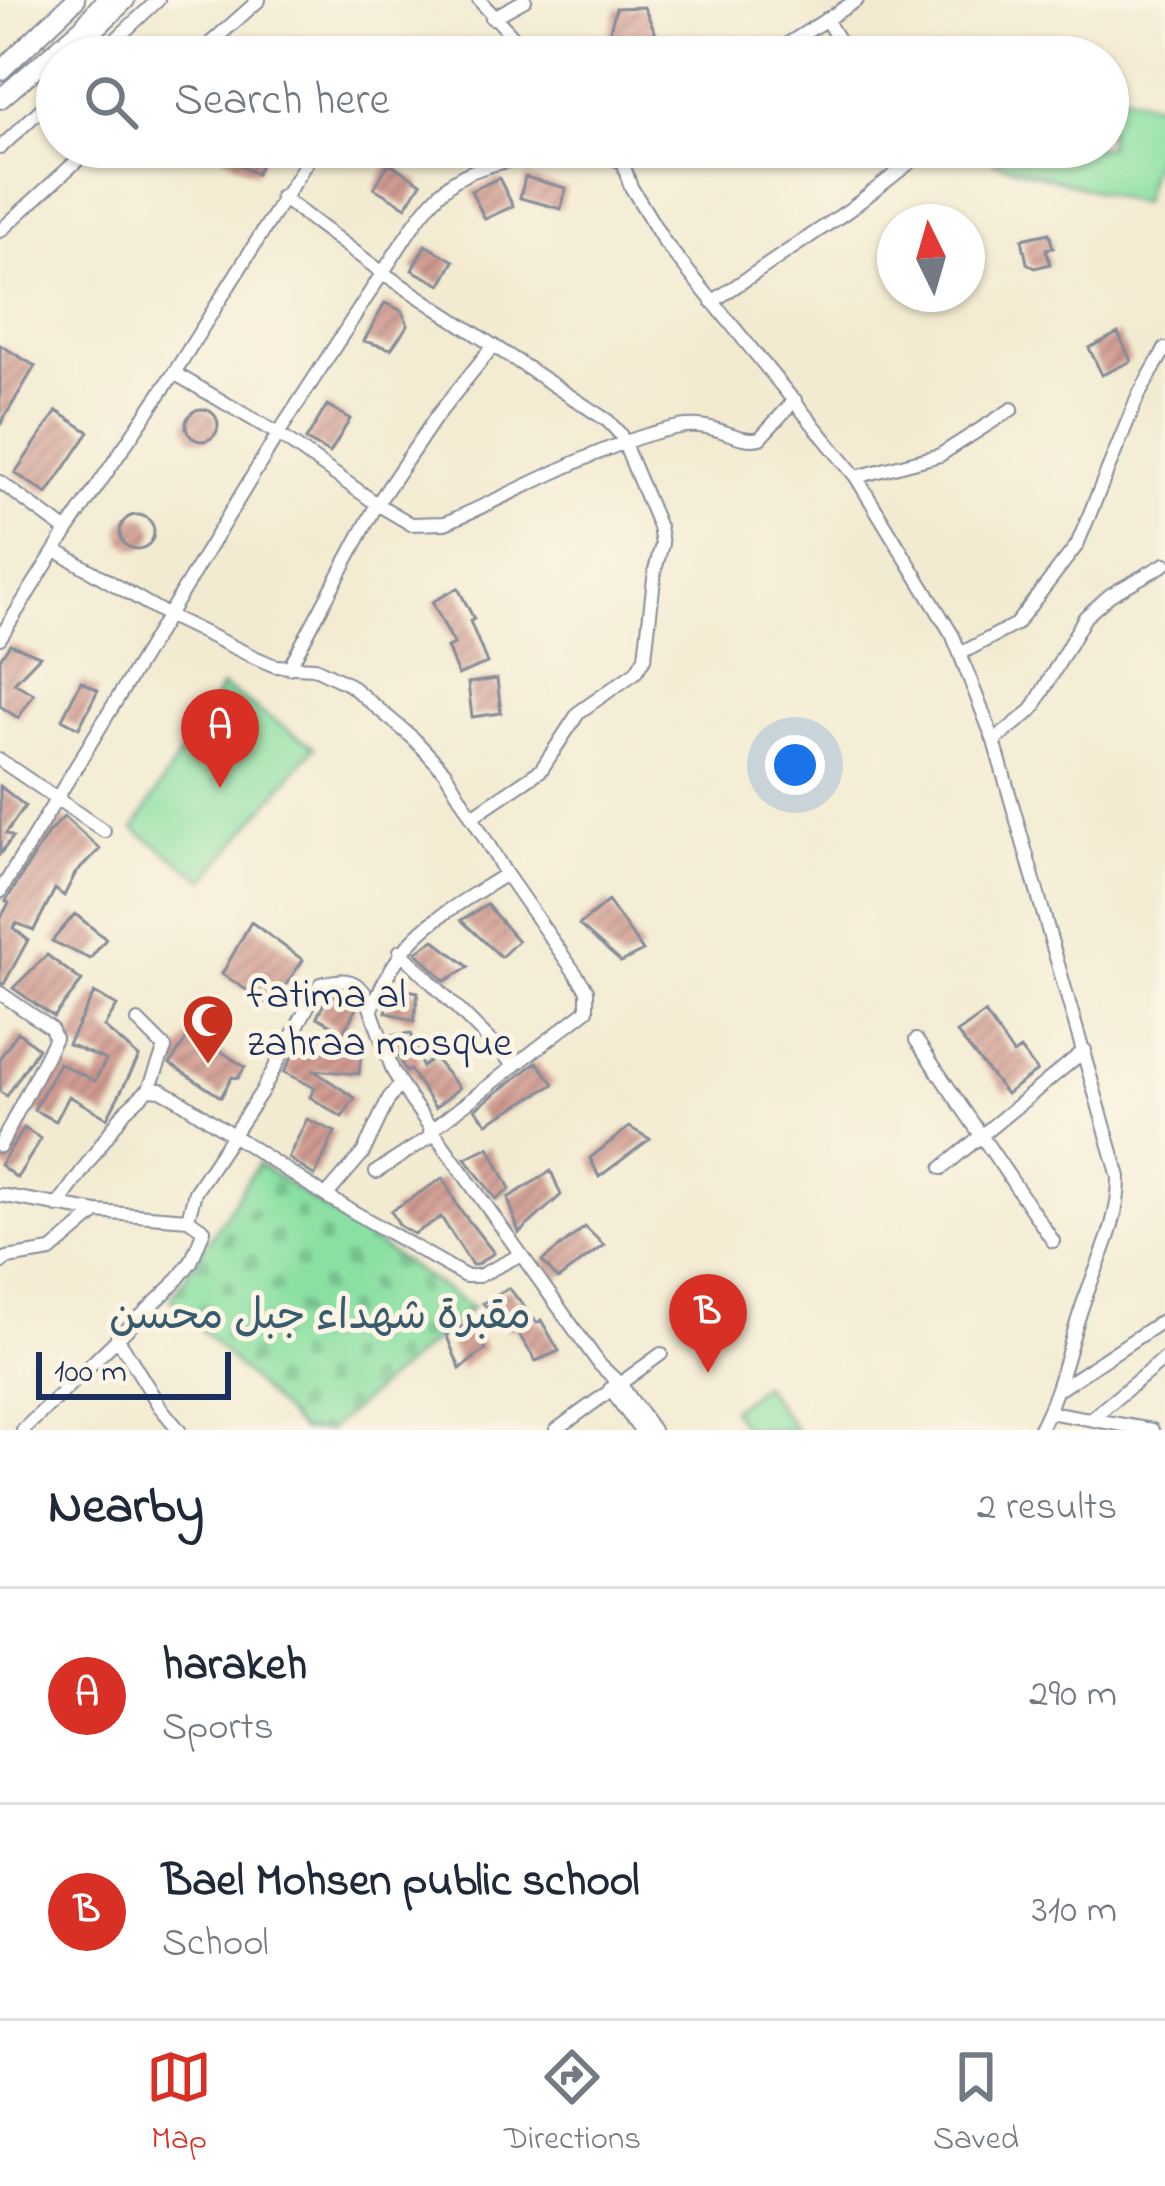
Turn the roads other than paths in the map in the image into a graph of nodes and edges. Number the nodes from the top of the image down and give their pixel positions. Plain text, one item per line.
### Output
1 (75, 0) edge
2 (105, 0) edge
3 (125, 0) edge
4 (158, 0) edge
5 (260, 0) edge
6 (479, 0) edge
7 (525, 0) edge
8 (857, 0) edge
9 (492, 18) junction
10 (826, 19) junction
11 (37, 36) edge
12 (73, 36) edge
13 (87, 36) edge
14 (119, 36) edge
15 (219, 36) edge
16 (510, 36) edge
17 (800, 36) edge
18 (836, 36) edge
19 (36, 37) edge
20 (36, 68) edge
21 (0, 71) edge
22 (36, 81) edge
23 (0, 99) edge
24 (0, 111) edge
25 (36, 114) edge
26 (0, 148) edge
27 (69, 168) edge
28 (301, 168) edge
29 (487, 168) edge
30 (625, 168) edge
31 (903, 168) edge
32 (281, 197) junction
33 (0, 231) edge
34 (383, 273) junction
35 (712, 302) junction
36 (493, 346) junction
37 (1165, 350) edge
38 (174, 374) junction
39 (795, 400) junction
40 (1012, 409) dead end
41 (278, 434) junction
42 (624, 444) junction
43 (856, 477) junction
44 (0, 482) edge
45 (377, 504) junction
46 (67, 531) junction
47 (55, 550) junction
48 (1165, 564) edge
49 (167, 614) junction
50 (0, 638) edge
51 (960, 654) junction
52 (289, 668) junction
53 (994, 741) junction
54 (0, 760) edge
55 (56, 798) junction
56 (474, 814) junction
57 (104, 831) dead end
58 (506, 874) junction
59 (0, 892) edge
60 (400, 952) junction
61 (0, 993) edge
62 (372, 1009) junction
63 (138, 1022) dead end
64 (916, 1040) dead end
65 (1085, 1050) junction
66 (515, 1066) junction
67 (400, 1084) junction
68 (149, 1089) junction
69 (432, 1133) junction
70 (982, 1135) junction
71 (232, 1137) junction
72 (0, 1146) edge
73 (942, 1168) dead end
74 (376, 1172) dead end
75 (0, 1195) edge
76 (326, 1196) junction
77 (57, 1206) junction
78 (97, 1212) junction
79 (188, 1219) junction
80 (1053, 1241) dead end
81 (520, 1255) junction
82 (0, 1263) edge
83 (1165, 1319) edge
84 (117, 1337) junction
85 (661, 1354) dead end
86 (1165, 1358) edge
87 (616, 1389) junction
88 (1058, 1390) junction
89 (1049, 1412) junction
90 (1092, 1418) junction
91 (23, 1430) edge
92 (179, 1430) edge
93 (556, 1430) edge
94 (640, 1430) edge
95 (653, 1430) edge
96 (1039, 1430) edge
97 (1152, 1430) edge

1 - 11 highway
2 - 12 highway
3 - 13 highway
4 - 14 street
5 - 15 street
6 - 9 street
7 - 9 street
8 - 10 street
9 - 16 street
10 - 17 street
10 - 18 street
19 - 21 highway
20 - 23 highway
22 - 24 highway
25 - 26 street
27 - 33 street
28 - 32 street
29 - 34 street
30 - 35 street
31 - 35 street
32 - 34 street
32 - 38 street
34 - 36 street
34 - 41 street
35 - 39 street
36 - 42 street
36 - 45 street
37 - 51 street
38 - 41 street
38 - 46 street
39 - 42 street
39 - 43 street
40 - 43 street
41 - 45 street
41 - 49 street
42 - 45 street
42 - 56 street
43 - 51 street
44 - 46 street
45 - 52 street
46 - 47 street
47 - 49 street
47 - 50 street
48 - 53 street
49 - 52 street
49 - 55 street
51 - 53 street
52 - 56 street
53 - 65 street
54 - 55 street
55 - 57 street
55 - 59 street
56 - 58 street
58 - 60 street
58 - 66 street
60 - 62 street
60 - 66 street
61 - 72 street
62 - 67 street
62 - 71 street
63 - 68 street
64 - 70 street
65 - 70 street
65 - 88 street
66 - 69 street
67 - 69 street
67 - 76 street
68 - 71 street
68 - 77 street
69 - 74 street
69 - 81 street
70 - 73 street
70 - 80 street
71 - 76 street
71 - 79 street
75 - 77 street
76 - 81 street
77 - 78 street
78 - 79 street
78 - 82 street
79 - 84 street
81 - 87 street
83 - 88 street
84 - 91 street
84 - 92 street
85 - 87 street
86 - 90 street
87 - 93 street
87 - 94 street
87 - 95 street
88 - 89 street
89 - 90 street
89 - 96 street
90 - 97 street

